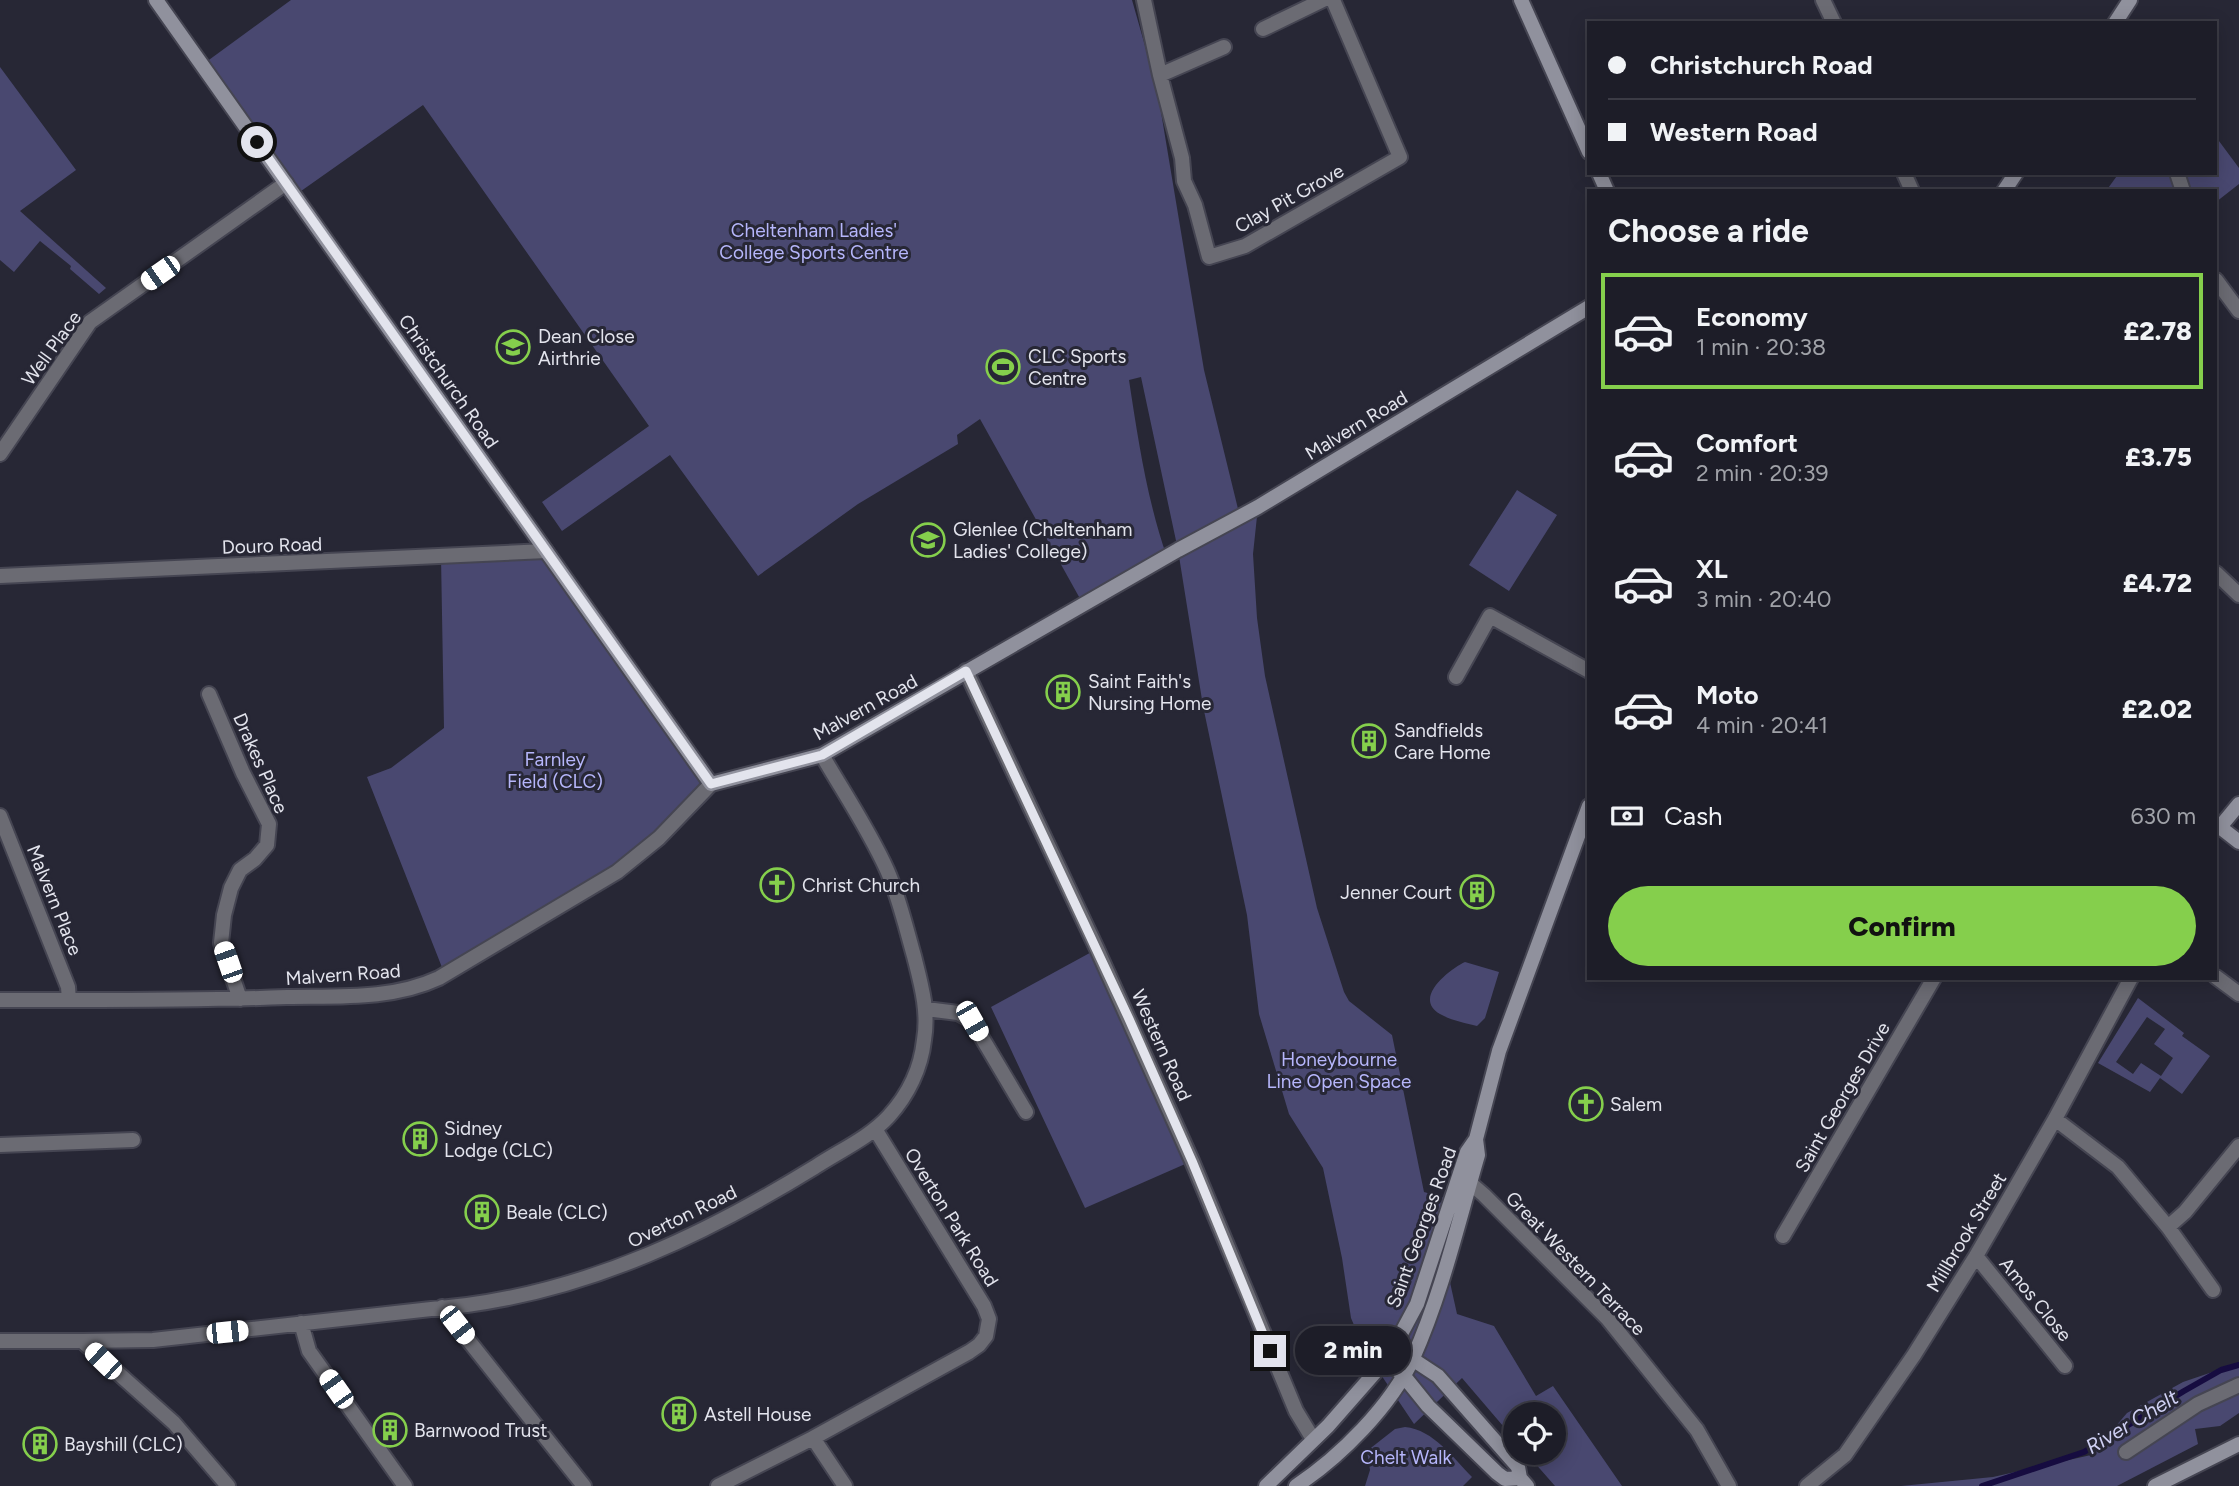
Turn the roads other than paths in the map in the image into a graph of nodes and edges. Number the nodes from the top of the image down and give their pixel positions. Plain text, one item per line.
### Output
1 (156, 0) edge
2 (1144, 0) edge
3 (1323, 0) edge
4 (1332, 0) edge
5 (1521, 0) edge
6 (1823, 0) edge
7 (2130, 0) edge
8 (1833, 21) edge
9 (2116, 21) edge
10 (1263, 29) dead end
11 (1224, 47) dead end
12 (1160, 75) junction
13 (1587, 148) edge
14 (286, 183) junction
15 (2217, 281) edge
16 (1587, 308) edge
17 (2239, 311) edge
18 (0, 454) edge
19 (546, 551) junction
20 (2217, 574) edge
21 (0, 576) edge
22 (2239, 595) edge
23 (1587, 670) edge
24 (966, 671) junction
25 (1456, 677) dead end
26 (209, 694) dead end
27 (822, 755) junction
28 (711, 784) junction
29 (2239, 804) edge
30 (1587, 811) edge
31 (0, 816) edge
32 (2217, 828) edge
33 (2239, 842) edge
34 (2217, 977) edge
35 (1933, 980) edge
36 (2130, 980) edge
37 (2239, 994) edge
38 (240, 999) junction
39 (0, 1000) edge
40 (69, 1000) junction
41 (926, 1009) junction
42 (1026, 1112) dead end
43 (2055, 1119) junction
44 (875, 1129) junction
45 (133, 1140) dead end
46 (0, 1146) edge
47 (2239, 1146) edge
48 (1465, 1178) junction
49 (2168, 1227) junction
50 (1783, 1236) dead end
51 (1976, 1256) junction
52 (2213, 1290) dead end
53 (442, 1307) junction
54 (301, 1323) junction
55 (0, 1340) edge
56 (82, 1341) junction
57 (1390, 1353) junction
58 (1413, 1359) junction
59 (2066, 1366) dead end
60 (1403, 1376) junction
61 (2239, 1385) edge
62 (813, 1438) junction
63 (1313, 1439) junction
64 (2239, 1444) edge
65 (2126, 1452) dead end
66 (1523, 1482) edge
67 (228, 1486) edge
68 (405, 1486) edge
69 (584, 1486) edge
70 (718, 1486) edge
71 (845, 1486) edge
72 (1266, 1486) edge
73 (1296, 1486) edge
74 (1729, 1486) edge
75 (1807, 1486) edge
76 (2155, 1486) edge

1 - 14 street, Christchurch Road
2 - 12 street
3 - 10 street
4 - 12 street, Clay Pit Grove
5 - 13 street
6 - 8 street
7 - 9 street
11 - 12 street
14 - 18 street, Well Place
14 - 19 street, Christchurch Road
15 - 17 street
16 - 24 street, Malvern Road
19 - 21 street, Douro Road
19 - 28 street, Christchurch Road
20 - 22 street
23 - 25 street
24 - 27 street, Malvern Road
24 - 63 street, Western Road
26 - 38 street, Drakes Place
27 - 28 street, Malvern Road
27 - 41 street, Overton Road
28 - 38 street, Malvern Road
29 - 32 street
30 - 48 street, Saint Georges Road
31 - 40 street, Malvern Place
32 - 33 street
34 - 37 street
35 - 50 street, Saint Georges Drive
36 - 43 street, Millbrook Street
38 - 40 street, Malvern Road
39 - 40 street, Malvern Road
41 - 42 street
41 - 44 street, Overton Road
43 - 49 street
43 - 51 street, Millbrook Street
44 - 53 street, Overton Road
44 - 62 street, Overton Park Road
45 - 46 street
47 - 49 street
48 - 57 street, Saint Georges Road
48 - 58 street, Saint Georges Road
48 - 74 street, Great Western Terrace
49 - 52 street
51 - 59 street, Amos Close
51 - 75 street, Millbrook Street
53 - 54 street, Overton Road
53 - 69 street
54 - 56 street, Overton Road
54 - 68 street
55 - 56 street, Overton Road
56 - 67 street
57 - 58 street
57 - 60 street
57 - 63 street, Saint Georges Road
58 - 60 street, Saint Georges Road
58 - 66 street
60 - 66 street
60 - 73 street, Saint Georges Road
61 - 65 street
62 - 70 street, Overton Park Road
62 - 71 street
63 - 72 street, Saint Georges Road
64 - 76 street

